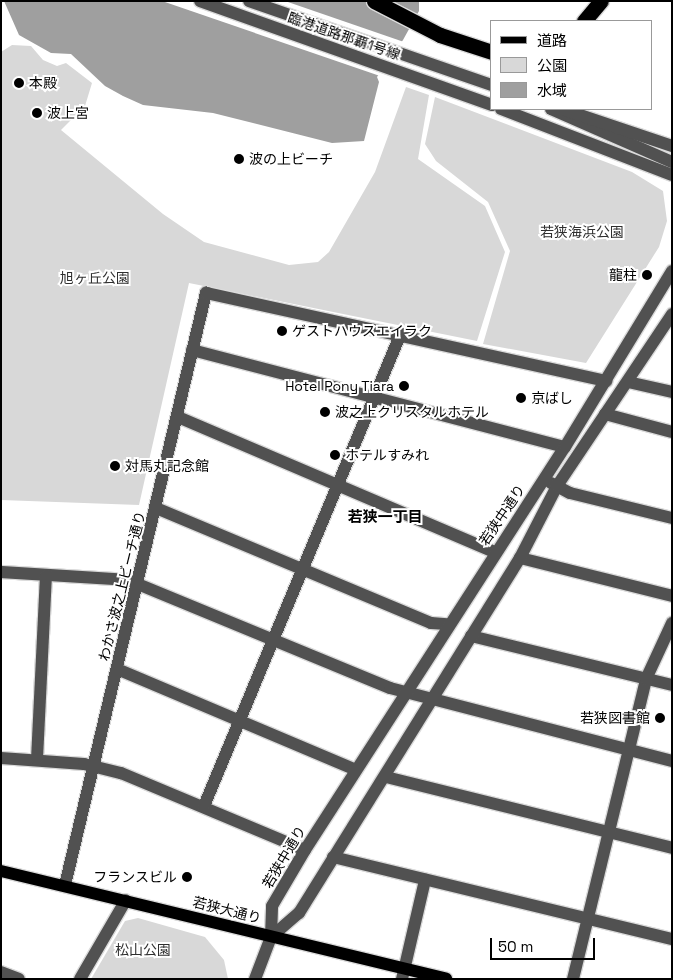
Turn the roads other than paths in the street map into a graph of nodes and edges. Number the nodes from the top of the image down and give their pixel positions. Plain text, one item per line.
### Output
1 (200, 1) edge
2 (249, 1) edge
3 (374, 1) edge
4 (601, 1) edge
5 (585, 20) edge
6 (490, 51) edge
7 (490, 84) edge
8 (490, 104) edge
9 (504, 110) edge
10 (553, 110) edge
11 (563, 110) edge
12 (672, 146) edge
13 (672, 162) edge
14 (672, 175) edge
15 (672, 271) edge
16 (672, 314) edge
17 (401, 333) junction
18 (192, 350) junction
19 (606, 381) junction
20 (628, 382) junction
21 (672, 392) edge
22 (374, 396) junction
23 (605, 414) junction
24 (178, 417) junction
25 (672, 432) edge
26 (566, 447) junction
27 (544, 480) junction
28 (338, 484) junction
29 (557, 486) junction
30 (156, 508) junction
31 (672, 518) edge
32 (495, 552) junction
33 (520, 558) junction
34 (302, 569) junction
35 (1, 572) edge
36 (46, 575) junction
37 (137, 583) junction
38 (672, 596) edge
39 (672, 623) edge
40 (447, 624) junction
41 (471, 636) junction
42 (272, 639) junction
43 (117, 669) junction
44 (646, 679) junction
45 (672, 685) edge
46 (404, 693) junction
47 (432, 701) junction
48 (239, 718) junction
49 (628, 750) junction
50 (1, 758) edge
51 (37, 759) junction
52 (672, 761) edge
53 (94, 766) junction
54 (356, 770) junction
55 (386, 777) junction
56 (204, 806) junction
57 (608, 833) junction
58 (672, 848) edge
59 (305, 850) junction
60 (333, 857) junction
61 (1, 871) edge
62 (425, 880) junction
63 (65, 884) junction
64 (126, 900) junction
65 (587, 919) junction
66 (270, 937) junction
67 (672, 939) edge
68 (1, 972) edge
69 (403, 974) edge
70 (19, 979) edge
71 (80, 979) edge
72 (256, 979) edge
73 (446, 979) edge
74 (573, 979) edge

1 - 8 street, 臨港道路那覇1号線
2 - 7 street, 臨港道路那覇1号線
3 - 6 highway
4 - 5 highway
9 - 14 street
10 - 13 street
11 - 12 street
15 - 19 street, 若狭中通り
16 - 20 street
17 - 18 street, わかさ波之上ビーチ通り
17 - 19 street
17 - 22 street
18 - 22 street
18 - 24 street, わかさ波之上ビーチ通り
19 - 26 street, 若狭中通り
20 - 21 street
20 - 23 street
22 - 26 street
22 - 28 street
23 - 25 street
23 - 29 street
24 - 28 street
24 - 30 street, わかさ波之上ビーチ通り
26 - 27 street, 若狭中通り
27 - 29 street
27 - 32 street, 若狭中通り
28 - 32 street
28 - 34 street
29 - 31 street
29 - 33 street
30 - 34 street
30 - 37 street, わかさ波之上ビーチ通り
32 - 40 street, 若狭中通り
33 - 38 street
33 - 41 street
34 - 40 street
34 - 42 street
35 - 36 street
36 - 37 street
36 - 51 street
37 - 42 street
37 - 43 street, わかさ波之上ビーチ通り
39 - 44 street
40 - 46 street, 若狭中通り
41 - 44 street
41 - 47 street
42 - 46 street
42 - 48 street
43 - 48 street
43 - 53 street, わかさ波之上ビーチ通り
44 - 45 street
44 - 49 street
46 - 47 street
46 - 54 street, 若狭中通り
47 - 49 street
47 - 55 street
48 - 54 street
48 - 56 street
49 - 52 street
49 - 57 street
50 - 51 street
51 - 53 street
53 - 56 street
53 - 63 street, わかさ波之上ビーチ通り
54 - 59 street, 若狭中通り
55 - 57 street
55 - 60 street
56 - 59 street
57 - 58 street
57 - 65 street
59 - 66 street, 若狭中通り
60 - 62 street
60 - 66 street
61 - 63 main road, 若狭大通り
62 - 65 street
62 - 69 street
63 - 64 main road, 若狭大通り
64 - 66 main road, 若狭大通り
64 - 71 street
65 - 67 street
65 - 74 street
66 - 69 main road, 若狭大通り
66 - 72 street, 若狭中通り
68 - 70 street
69 - 73 main road, 若狭大通り

